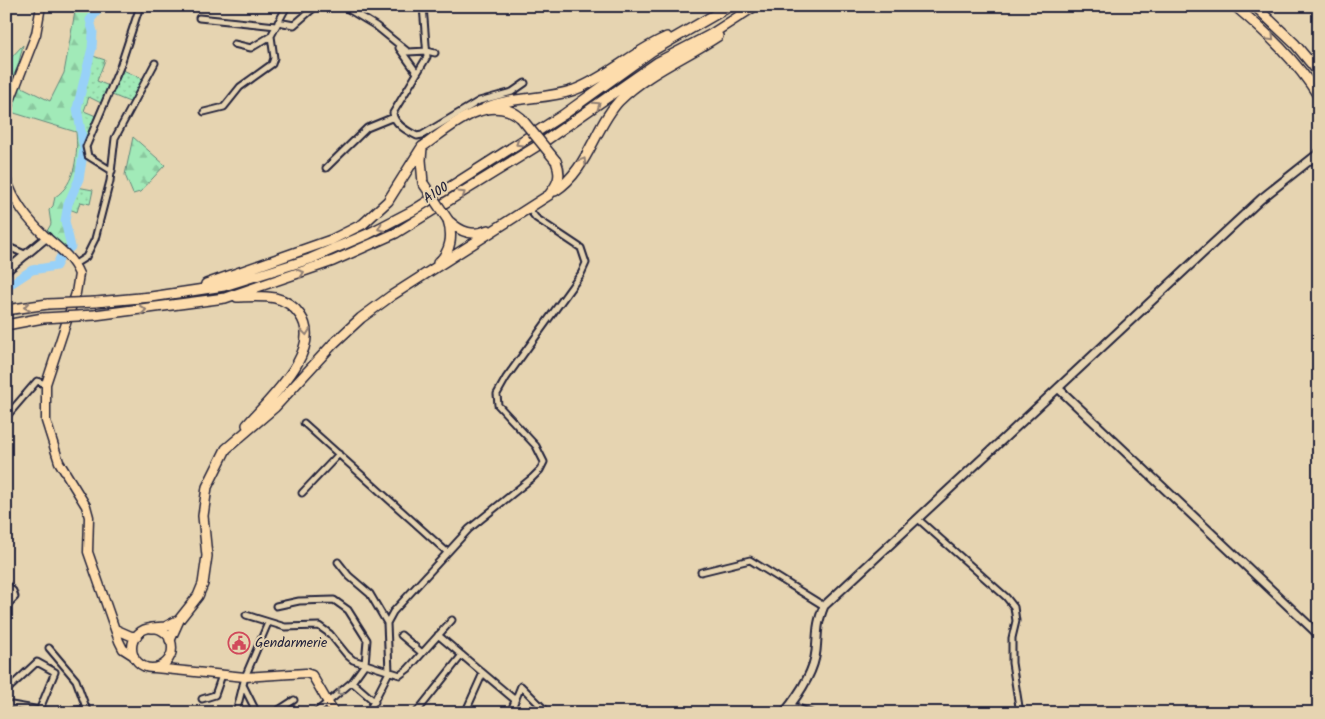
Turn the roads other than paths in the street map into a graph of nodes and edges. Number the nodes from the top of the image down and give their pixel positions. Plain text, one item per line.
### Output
1 (41, 6) edge
2 (140, 6) edge
3 (287, 6) edge
4 (316, 6) edge
5 (343, 6) edge
6 (423, 6) edge
7 (730, 6) edge
8 (1235, 6) edge
9 (1254, 6) edge
10 (751, 9) edge
11 (199, 18) dead end
12 (707, 20) junction
13 (277, 24) junction
14 (271, 36) junction
15 (394, 42) junction
16 (234, 44) dead end
17 (428, 51) junction
18 (434, 53) dead end
19 (155, 63) dead end
20 (417, 73) junction
21 (1319, 73) edge
22 (525, 83) dead end
23 (1319, 97) edge
24 (485, 108) junction
25 (6, 111) edge
26 (204, 112) dead end
27 (394, 117) junction
28 (417, 136) junction
29 (422, 147) junction
30 (1316, 156) edge
31 (326, 168) dead end
32 (112, 171) junction
33 (6, 178) edge
34 (549, 195) junction
35 (528, 208) junction
36 (448, 220) junction
37 (504, 223) junction
38 (47, 238) junction
39 (6, 246) edge
40 (27, 254) junction
41 (75, 264) junction
42 (6, 270) edge
43 (416, 281) junction
44 (151, 297) junction
45 (225, 298) junction
46 (6, 310) edge
47 (6, 325) edge
48 (46, 384) junction
49 (1058, 388) junction
50 (6, 417) edge
51 (304, 423) dead end
52 (226, 449) junction
53 (338, 454) junction
54 (302, 493) dead end
55 (918, 518) junction
56 (447, 552) junction
57 (338, 562) dead end
58 (701, 572) dead end
59 (6, 584) edge
60 (6, 606) edge
61 (276, 606) dead end
62 (824, 606) junction
63 (246, 615) dead end
64 (179, 620) junction
65 (452, 620) dead end
66 (268, 623) junction
67 (387, 623) junction
68 (152, 628) junction
69 (114, 629) junction
70 (401, 635) dead end
71 (438, 635) junction
72 (1319, 635) edge
73 (137, 636) junction
74 (171, 644) junction
75 (49, 648) dead end
76 (422, 653) junction
77 (462, 655) junction
78 (134, 656) junction
79 (365, 664) junction
80 (155, 668) junction
81 (182, 669) junction
82 (389, 672) junction
83 (483, 673) junction
84 (222, 675) junction
85 (245, 676) junction
86 (352, 682) junction
87 (243, 685) junction
88 (6, 691) edge
89 (202, 699) dead end
90 (294, 700) dead end
91 (515, 700) junction
92 (375, 702) junction
93 (328, 703) junction
94 (6, 704) edge
95 (790, 705) junction
96 (39, 711) junction
97 (87, 711) edge
98 (254, 711) edge
99 (58, 713) edge
100 (236, 713) edge
101 (274, 713) edge
102 (315, 713) edge
103 (334, 713) edge
104 (368, 713) edge
105 (416, 713) edge
106 (465, 713) edge
107 (510, 713) edge
108 (548, 713) edge
109 (784, 713) edge
110 (811, 713) edge
111 (1020, 713) edge

1 - 25 main road
2 - 32 street
3 - 13 street
4 - 13 street
5 - 15 street
6 - 17 street
7 - 12 highway, A100 / A100
8 -> 23 highway
9 - 21 highway
34 -> 10 highway
45 -> 10 highway, A100 / A100
11 - 13 street
12 - 24 highway
12 -> 44 highway, A100 / A100
13 - 14 street
14 - 16 street
14 - 26 street
15 - 17 street
15 - 20 street
17 - 18 street
17 - 20 street
19 - 32 street
20 - 27 street
22 - 28 street
24 - 29 highway
24 - 34 highway, bridge
27 - 28 street
27 - 31 street
28 - 29 street
29 - 36 highway, bridge
29 - 44 highway
30 - 49 main road
32 - 41 street
33 - 38 main road
34 - 35 highway
35 - 37 highway
35 - 56 street
36 - 37 highway
36 - 43 highway
37 - 43 highway
38 - 40 main road
38 - 41 main road
39 - 40 street
40 - 42 main road
41 - 48 main road
43 - 52 highway
44 -> 46 highway, A100 / A100, bridge
47 -> 45 highway, A100 / A100, bridge
45 -> 52 highway
48 - 50 street
48 - 69 main road
49 - 55 main road
49 - 72 main road
51 - 53 street
52 - 64 highway
53 - 54 street
53 - 56 street
55 - 62 main road
55 - 111 street
56 - 67 street
57 - 67 street
58 - 62 street
59 - 60 street
61 - 79 street
62 - 95 main road
63 - 66 street
64 - 68 highway
64 - 74 highway
65 - 71 street
66 - 79 street
66 - 85 street
67 - 82 street
68 - 73 main road
68 - 74 main road
69 - 73 main road
69 - 78 main road
70 - 76 street
71 - 76 street
71 - 77 street
73 - 78 main road
74 - 80 main road
74 - 81 main road
75 - 97 street
76 - 82 street
77 - 83 street
77 - 105 street
78 - 80 main road
79 - 82 street
79 - 86 street
80 - 81 main road
81 - 84 main road
82 - 92 street
83 - 91 street
83 - 106 street
84 - 85 main road
84 - 89 street
85 - 87 street
85 - 93 main road
86 - 92 street
86 -> 93 street
87 - 98 street
87 - 100 street
88 - 96 street
90 - 101 street
91 - 107 street
91 - 108 street
92 - 104 street
93 - 102 street
93 - 103 main road
94 - 96 street
95 - 109 main road
95 - 110 street
96 - 99 street
97 - 99 street

